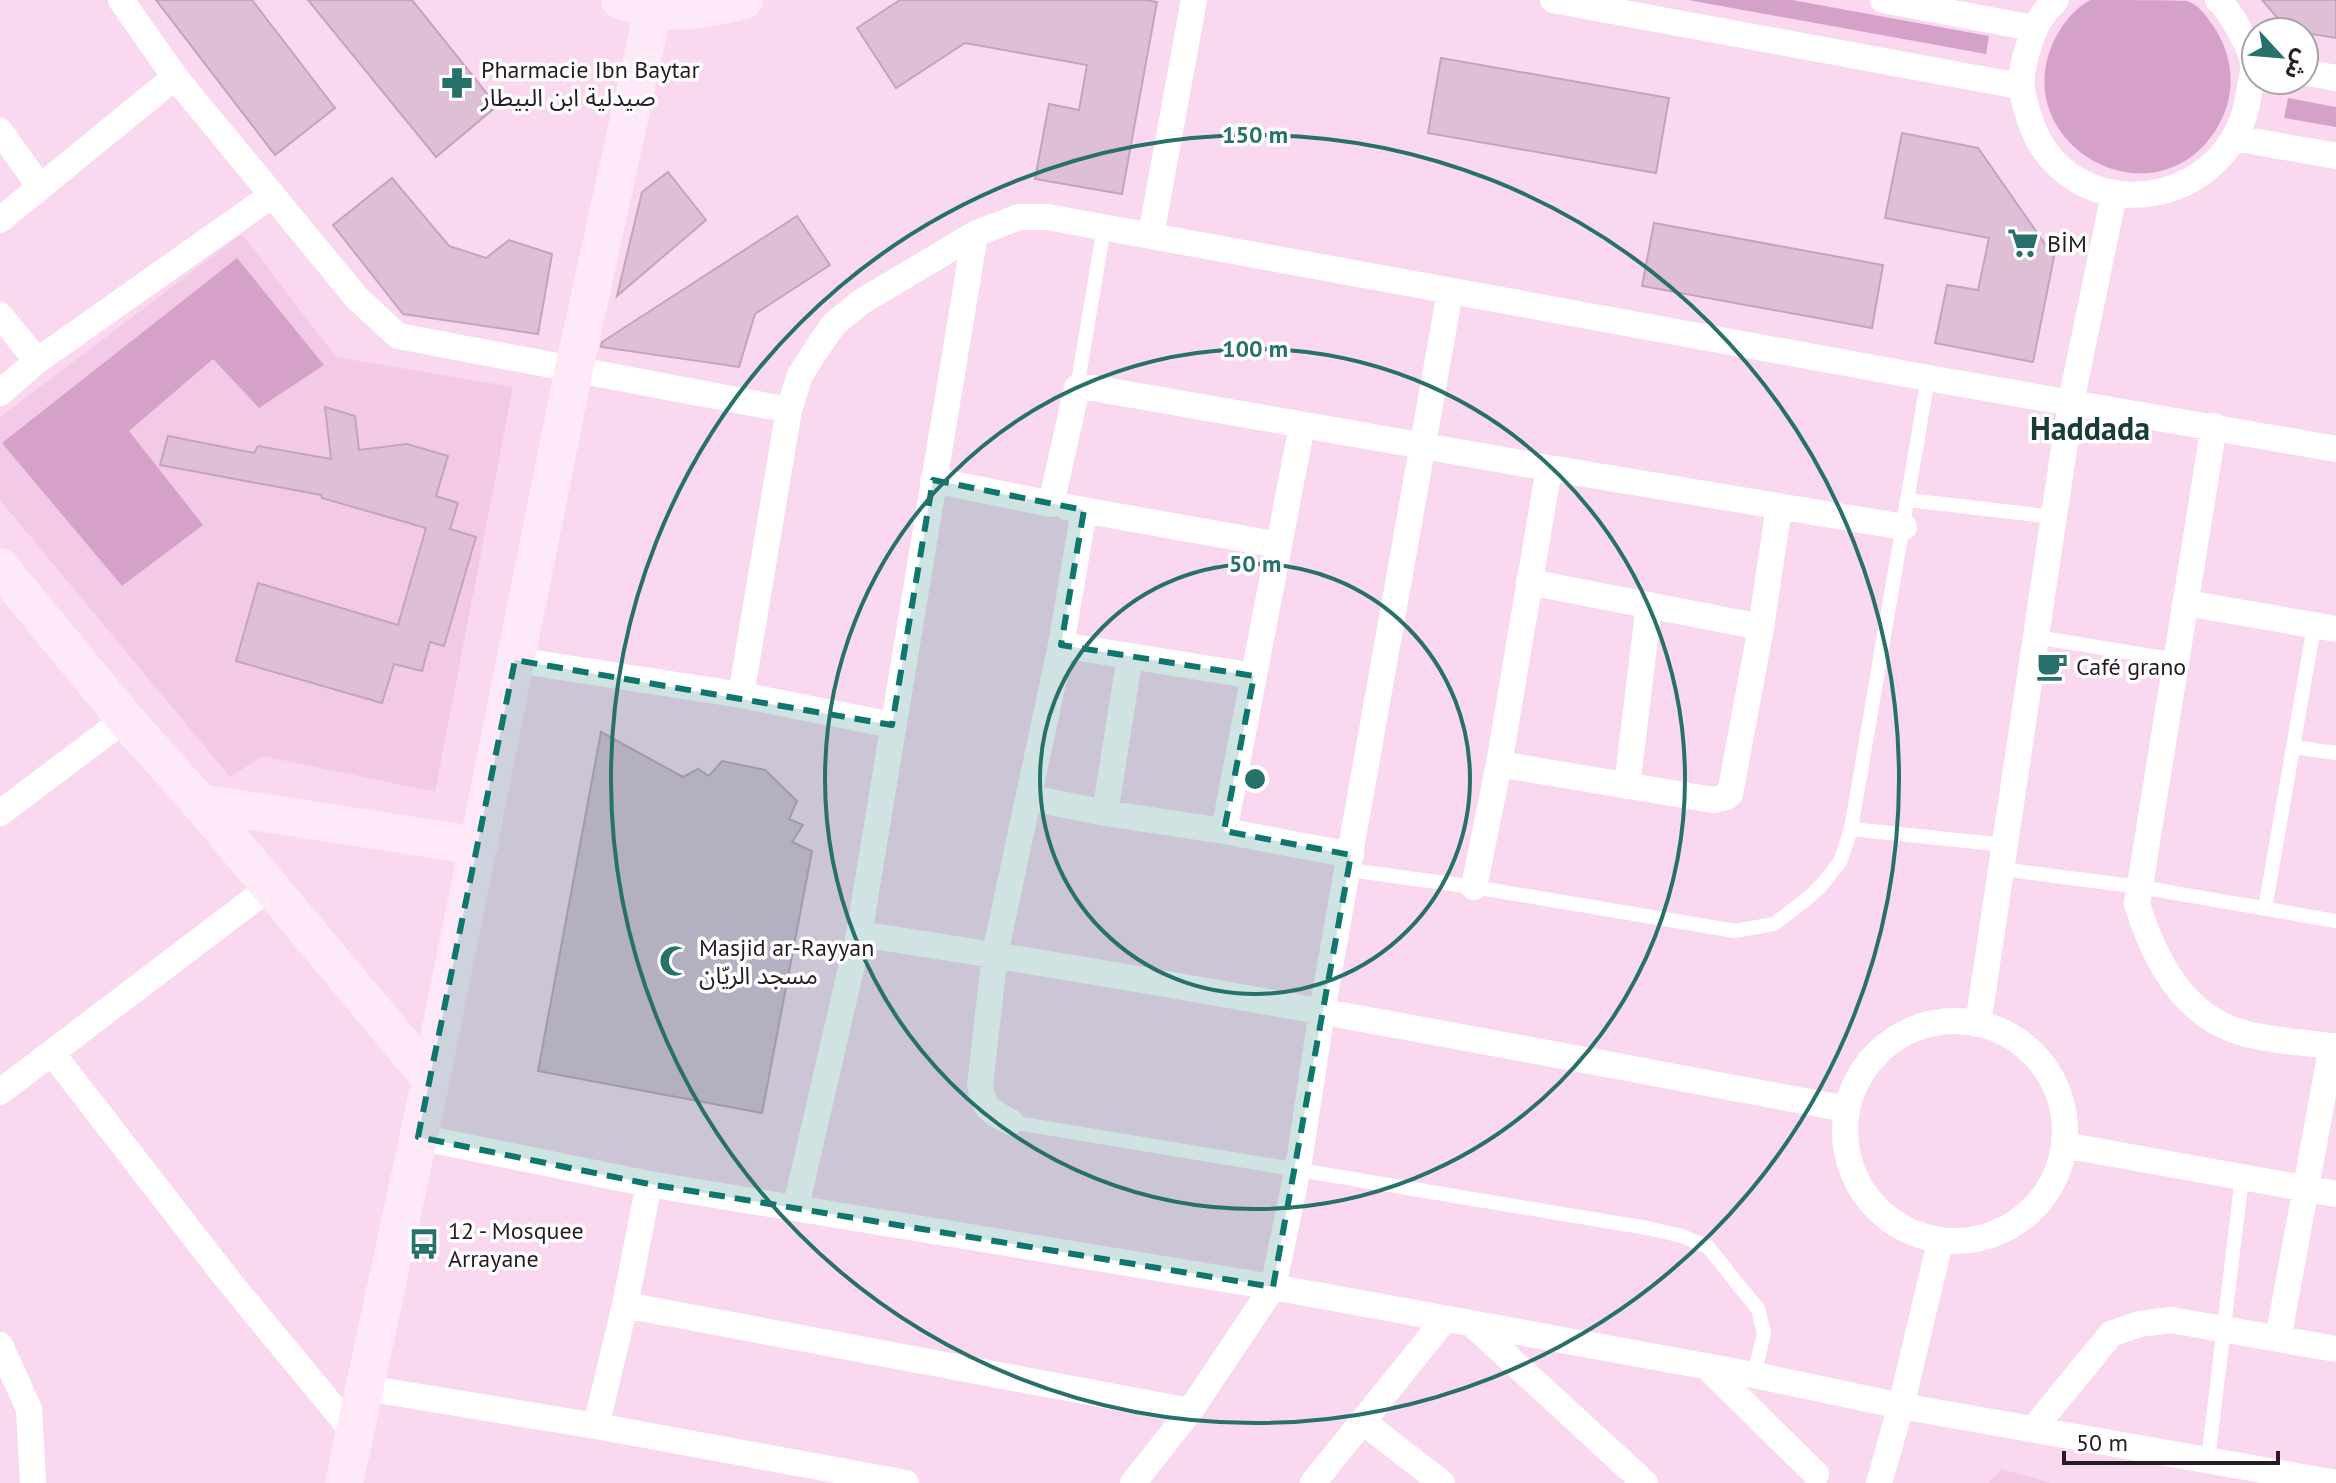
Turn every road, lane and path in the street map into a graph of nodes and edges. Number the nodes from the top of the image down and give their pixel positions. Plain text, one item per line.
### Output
1 (121, 0) edge
2 (744, 0) edge
3 (1194, 0) edge
4 (1553, 0) edge
5 (1883, 0) edge
6 (2056, 0) edge
7 (2218, 0) edge
8 (637, 5) edge
9 (2033, 28) junction
10 (2240, 34) edge
11 (175, 77) junction
12 (2019, 86) junction
13 (2249, 96) edge
14 (0, 131) edge
15 (2235, 138) junction
16 (2336, 156) edge
17 (40, 187) junction
18 (2114, 194) junction
19 (272, 195) junction
20 (0, 220) edge
21 (1104, 227) junction
22 (975, 234) junction
23 (1151, 235) junction
24 (1450, 292) junction
25 (0, 315) edge
26 (37, 361) junction
27 (574, 369) junction
28 (1928, 378) junction
29 (1077, 388) junction
30 (0, 393) edge
31 (2071, 402) junction
32 (789, 410) junction
33 (1302, 425) junction
34 (2214, 426) junction
35 (1422, 446) junction
36 (2336, 449) edge
37 (1549, 468) junction
38 (933, 480) junction
39 (1908, 500) junction
40 (1051, 504) junction
41 (1779, 507) junction
42 (1084, 510) junction
43 (2054, 517) junction
44 (1904, 527) junction
45 (1279, 545) junction
46 (0, 567) edge
47 (1529, 582) junction
48 (2186, 603) junction
49 (1649, 605) junction
50 (1761, 627) junction
51 (2325, 628) edge
52 (2036, 637) junction
53 (1061, 645) junction
54 (1130, 656) junction
55 (515, 660) junction
56 (2176, 660) junction
57 (1254, 676) junction
58 (741, 695) junction
59 (125, 719) junction
60 (892, 725) junction
61 (2293, 747) junction
62 (2336, 753) edge
63 (1499, 764) junction
64 (1627, 786) junction
65 (1031, 798) junction
66 (200, 803) junction
67 (0, 813) edge
68 (1105, 813) junction
69 (1851, 829) junction
70 (1224, 831) junction
71 (479, 846) junction
72 (2003, 857) junction
73 (1350, 863) junction
74 (270, 887) junction
75 (1474, 887) junction
76 (2140, 887) junction
77 (2265, 909) junction
78 (2336, 921) edge
79 (859, 934) junction
80 (995, 954) junction
81 (1322, 1011) junction
82 (1978, 1024) junction
83 (2334, 1046) edge
84 (52, 1053) junction
85 (431, 1079) junction
86 (0, 1092) edge
87 (1847, 1109) junction
88 (1011, 1122) joint
89 (418, 1137) junction
90 (2064, 1145) junction
91 (1298, 1168) junction
92 (2242, 1177) junction
93 (649, 1184) junction
94 (2307, 1189) junction
95 (2336, 1194) edge
96 (796, 1206) junction
97 (1940, 1242) junction
98 (1273, 1287) junction
99 (625, 1305) junction
100 (1445, 1319) junction
101 (1473, 1325) junction
102 (2222, 1328) junction
103 (2278, 1339) junction
104 (0, 1345) edge
105 (2336, 1349) edge
106 (1707, 1367) junction
107 (1754, 1375) junction
108 (366, 1388) junction
109 (1901, 1406) junction
110 (1190, 1411) junction
111 (1362, 1421) junction
112 (596, 1426) junction
113 (2034, 1428) junction
114 (356, 1435) junction
115 (2208, 1460) junction
116 (1816, 1474) dead end
117 (33, 1483) edge
118 (344, 1483) edge
119 (906, 1483) edge
120 (1133, 1483) edge
121 (1313, 1483) edge
122 (1442, 1483) edge
123 (1645, 1483) edge
124 (1879, 1483) edge
125 (2336, 1483) edge

1 - 11 street
2 - 8 street
3 - 23 street
4 - 12 street
5 - 9 street
6 - 9 street
7 - 10 street
8 - 27 street
9 - 12 street
11 - 17 street
11 - 19 street
12 - 18 street
13 - 15 street
14 - 17 street
15 - 16 street
15 - 18 street
17 - 20 street
18 - 31 street
19 - 26 street
19 - 27 street
21 - 22 street
21 - 23 street
21 - 29 lane
22 - 32 street
22 - 38 street
23 - 24 street
24 - 28 street
24 - 35 street
25 - 26 street
26 - 30 street
27 - 32 street
27 - 55 street
28 - 31 street
28 - 39 lane
29 - 33 street
29 - 40 street
31 - 34 street
31 - 43 street
32 - 58 street
33 - 35 street
33 - 45 street
34 - 36 street
34 - 48 street
35 - 37 street
35 - 73 street
37 - 41 street
37 - 47 street
38 - 40 street
38 - 60 street
39 - 43 lane
39 - 44 lane
40 - 42 street
41 - 44 street
41 - 50 street
42 - 45 street
42 - 53 street
43 - 52 street
44 - 69 lane
45 - 57 street
46 - 59 street
47 - 49 street
47 - 63 street
48 - 51 street
48 - 56 street
49 - 50 street
49 - 64 street
50 - 64 street
51 - 61 lane
52 - 56 lane
52 - 72 street
53 - 54 street
53 - 65 street
54 - 57 street
54 - 68 street
55 - 58 street
55 - 71 street
56 - 76 street
57 - 70 street
58 - 60 street
59 - 66 street
59 - 67 street
60 - 79 street
61 - 62 lane
61 - 77 lane
63 - 64 street
63 - 75 street
65 - 68 street
65 - 80 street
66 - 71 street
66 - 74 street
68 - 70 street
69 - 72 lane
69 - 75 lane
70 - 73 street
71 - 85 street
72 - 76 lane
72 - 82 street
73 - 75 lane
73 - 81 street
74 - 84 street
74 - 85 street
76 - 77 lane
76 - 83 street
77 - 78 lane
79 - 80 street
79 - 96 street
80 - 81 street
80 - 88 street
81 - 87 street
81 - 91 street
82 - 87 street
82 - 90 street
83 - 94 street
84 - 86 street
84 - 114 street
85 - 89 street
87 - 97 street
88 - 91 lane
89 - 93 street
89 - 108 street
90 - 92 street
90 - 97 street
91 - 98 street
91 - 107 lane
92 - 94 street
92 - 102 lane
93 - 96 street
93 - 99 street
94 - 95 street
94 - 103 street
96 - 98 street
97 - 109 street
98 - 100 street
98 - 110 street
99 - 110 street
99 - 112 street
100 - 101 street
100 - 111 street
101 - 106 street
101 - 123 street
102 - 103 street
102 - 113 street
102 - 115 lane
103 - 105 street
104 - 117 street
106 - 107 street
106 - 116 street
107 - 109 street
108 - 112 street
108 - 114 street
109 - 113 street
109 - 124 street
110 - 120 street
111 - 121 street
111 - 122 street
112 - 119 street
113 - 115 street
114 - 118 street
115 - 125 street

